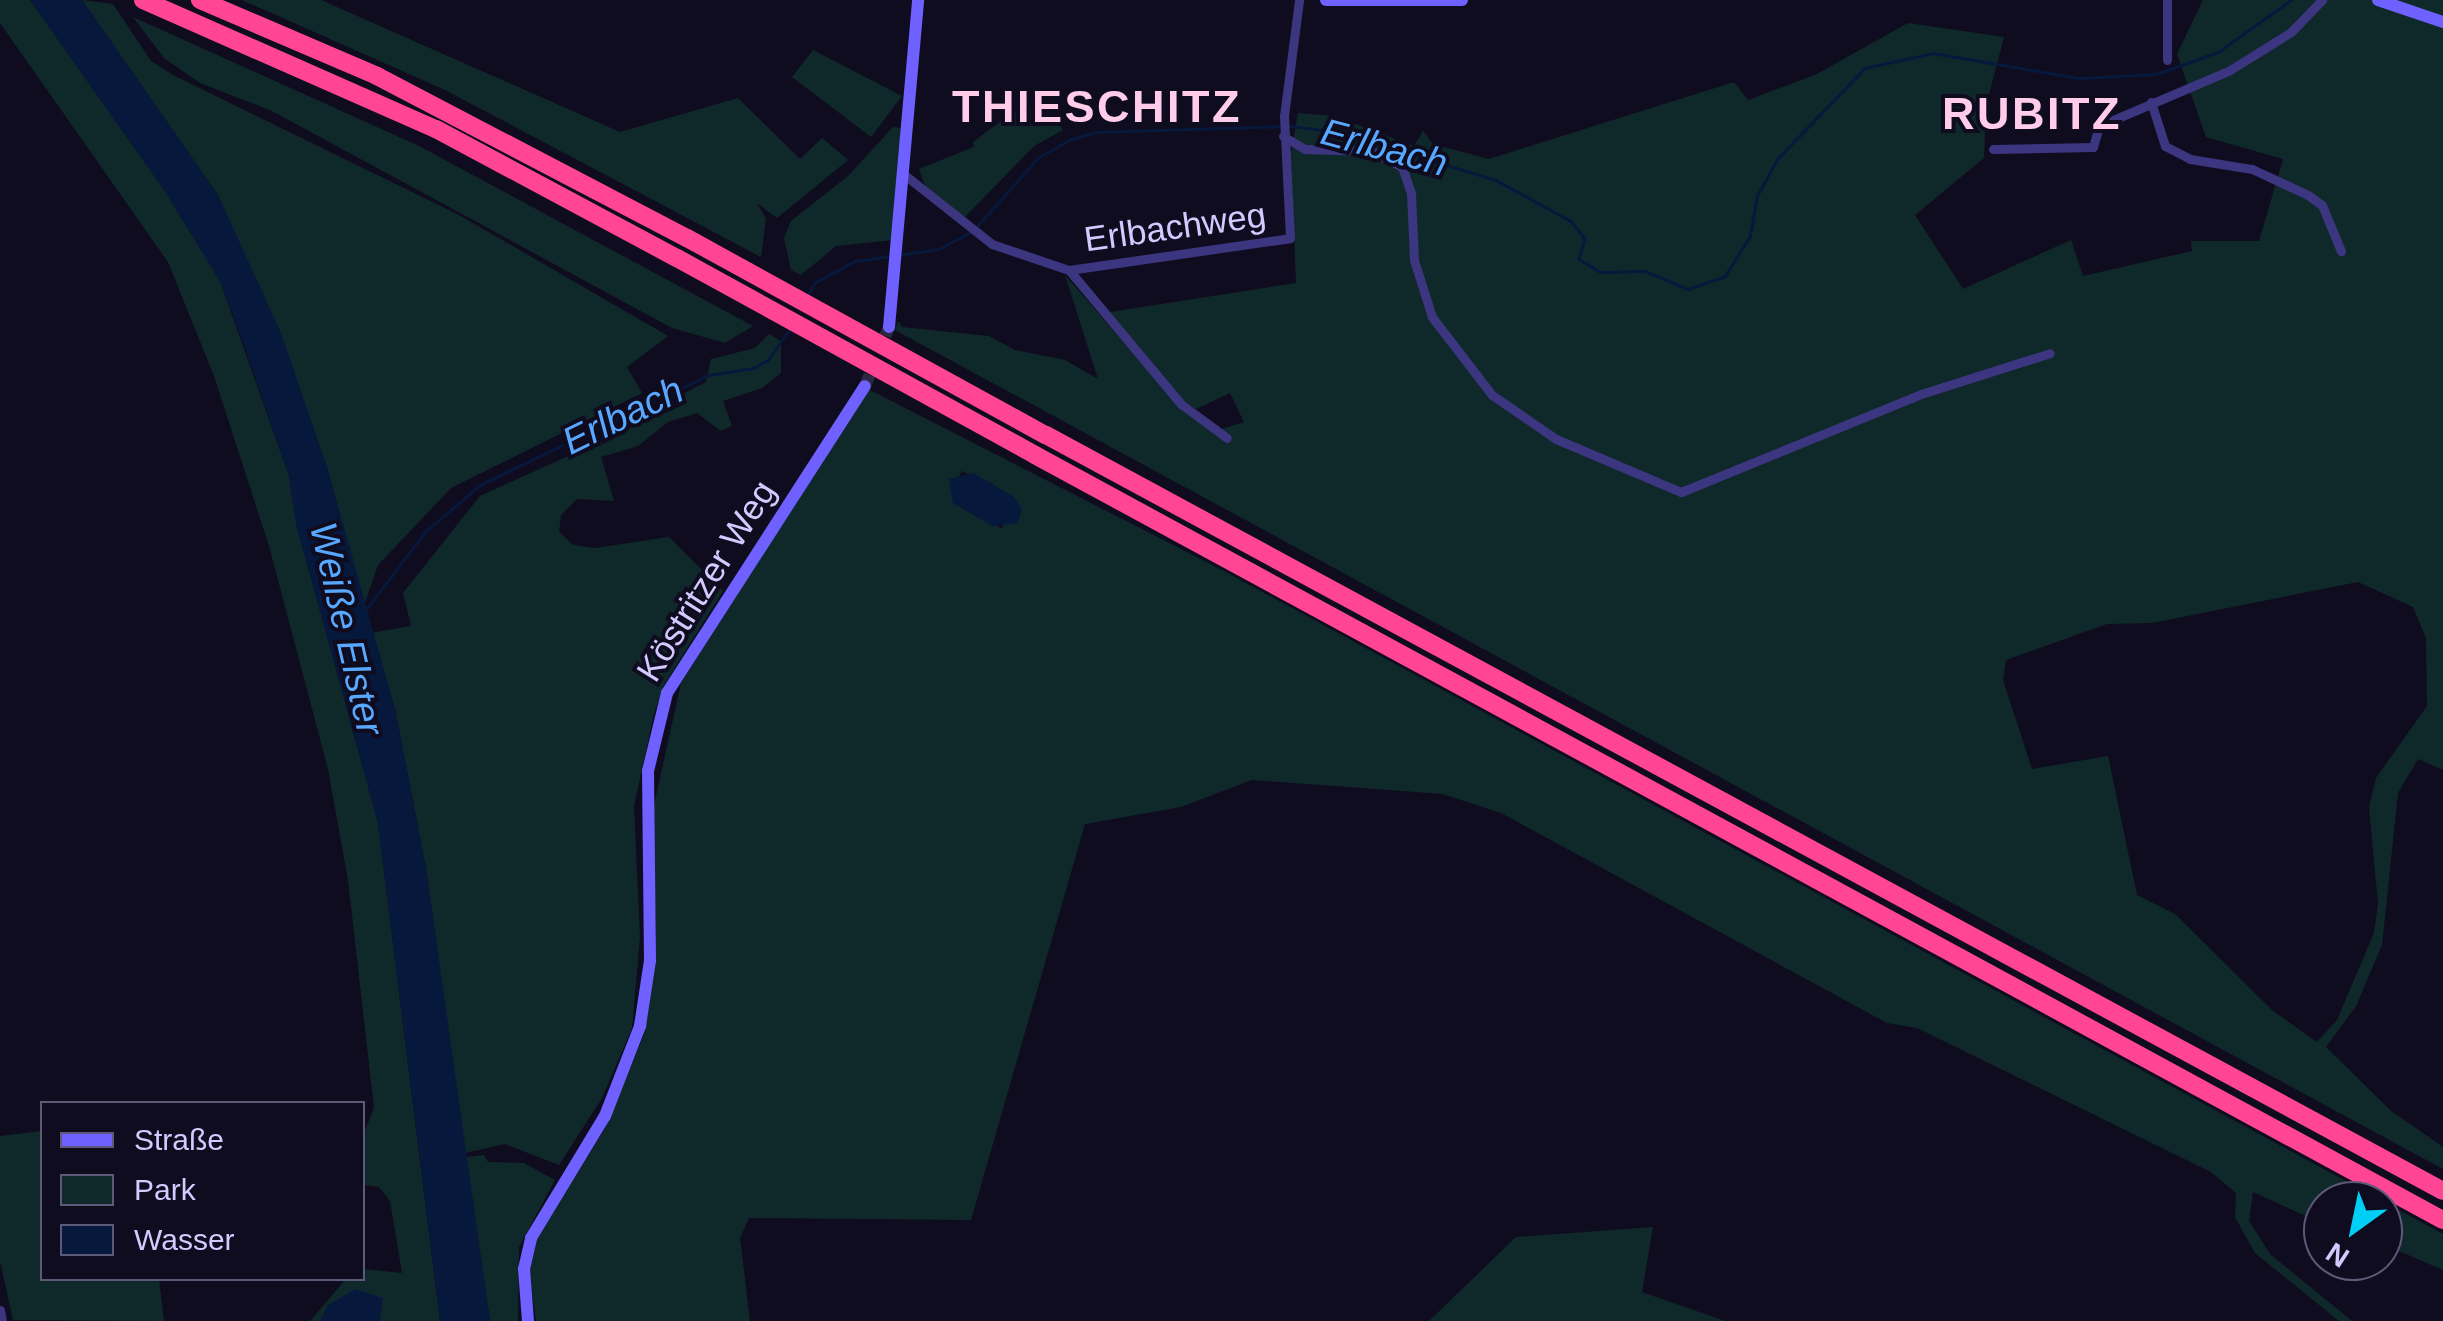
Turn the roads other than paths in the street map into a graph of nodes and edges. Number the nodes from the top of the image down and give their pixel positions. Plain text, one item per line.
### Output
1 (142, 0) edge
2 (200, 0) edge
3 (918, 0) edge
4 (1299, 0) edge
5 (1326, 0) edge
6 (1462, 0) edge
7 (2167, 0) edge
8 (2322, 0) edge
9 (2378, 0) edge
10 (2443, 22) edge
11 (2167, 60) dead end
12 (2151, 102) junction
13 (1283, 133) junction
14 (1993, 149) dead end
15 (906, 176) junction
16 (2340, 251) dead end
17 (1069, 270) junction
18 (889, 327) tunnel mouth
19 (2050, 353) dead end
20 (865, 386) tunnel mouth
21 (1228, 438) dead end
22 (2443, 1191) edge
23 (2443, 1220) edge
24 (528, 1321) edge

1 - 23 highway, bridge
2 - 22 highway, bridge
3 - 15 main road
4 - 13 street, Erlbachweg
5 - 6 main road
7 - 11 street
8 - 12 street
9 - 10 main road
12 - 14 street
12 - 16 street
13 - 17 street, Erlbachweg
13 - 19 street
15 - 17 street
15 - 18 main road
17 - 21 street
20 - 24 main road, Köstritzer Weg

